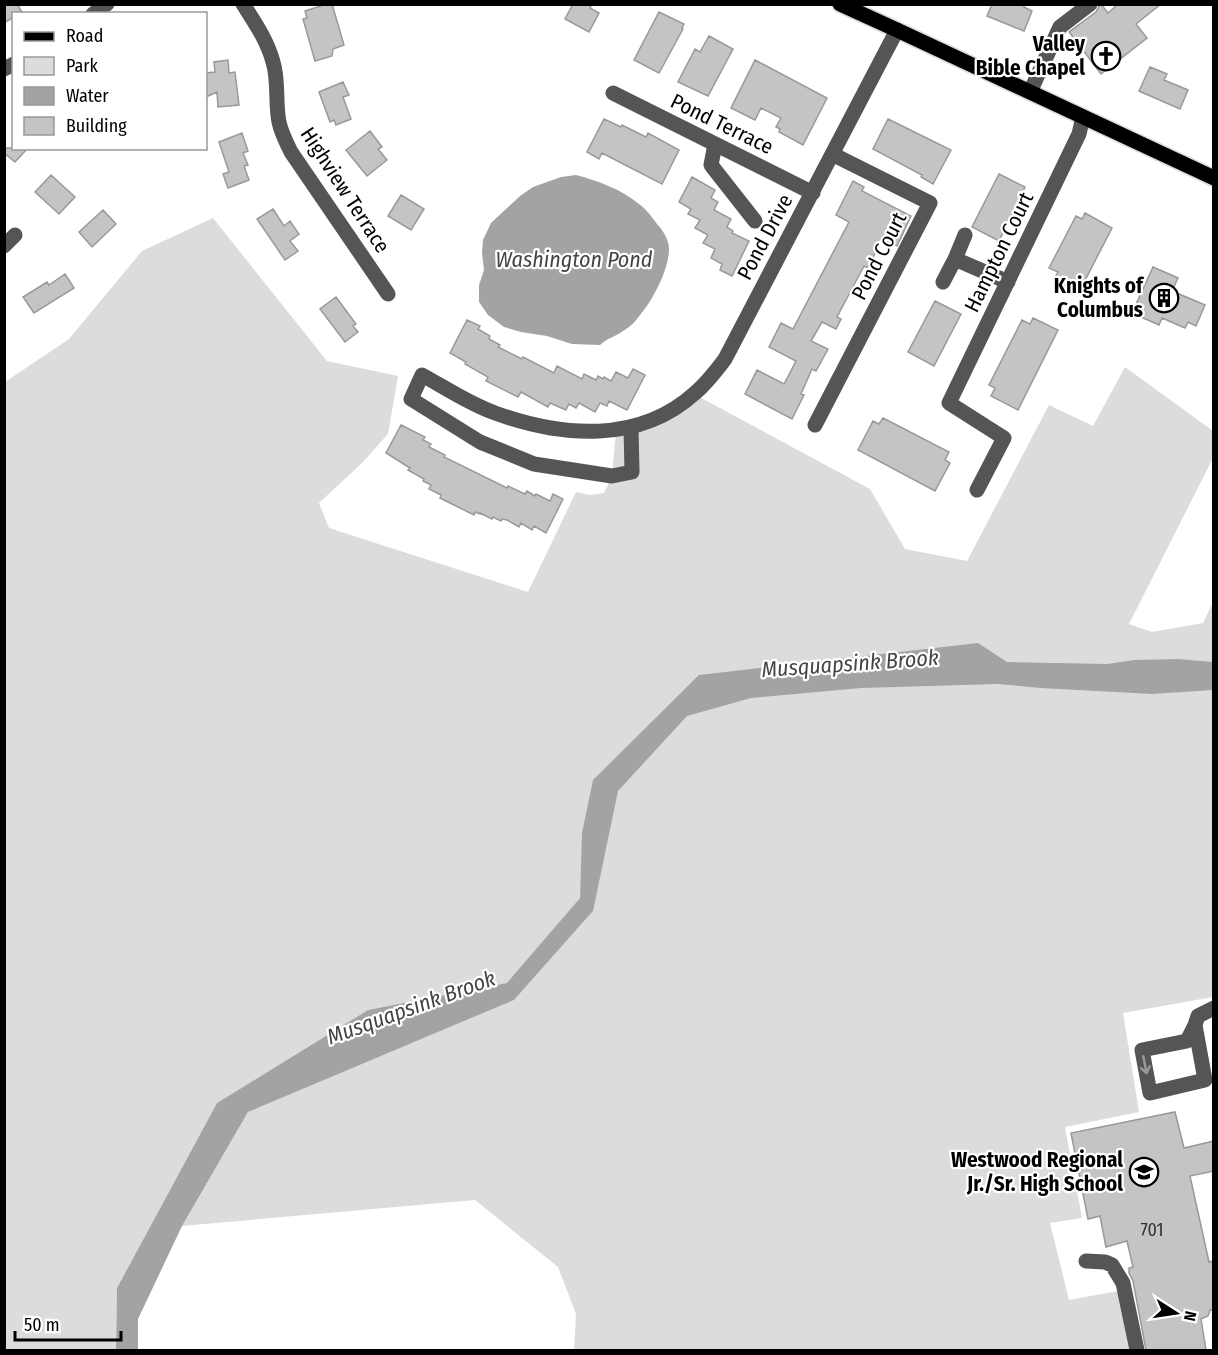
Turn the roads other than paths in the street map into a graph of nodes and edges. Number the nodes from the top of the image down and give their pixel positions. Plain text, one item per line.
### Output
1 (243, 4) edge
2 (840, 4) edge
3 (1090, 4) edge
4 (897, 30) junction
5 (1030, 92) junction
6 (613, 93) dead end
7 (1083, 117) junction
8 (715, 144) junction
9 (832, 154) junction
10 (1214, 178) edge
11 (813, 193) junction
12 (755, 221) dead end
13 (966, 235) dead end
14 (955, 259) junction
15 (943, 282) dead end
16 (1008, 282) junction
17 (387, 294) dead end
18 (815, 425) dead end
19 (631, 428) junction
20 (977, 490) dead end
21 (1214, 1008) edge
22 (1195, 1025) junction
23 (1086, 1261) dead end
24 (1137, 1350) edge

1 - 17 street, Highview Terrace
2 - 4 main road
3 - 5 street
4 - 5 main road
4 - 9 street, Pond Drive
5 - 7 main road
6 - 8 street, Pond Terrace
7 - 10 main road
7 - 16 street, Hampton Court
8 - 11 street, Pond Terrace
8 - 12 street
9 - 11 street, Pond Drive
9 - 18 street, Pond Court
11 - 19 street, Pond Drive
13 - 14 street
14 - 15 street
14 - 16 street
16 - 20 street, Hampton Court
19 - 19 street, Pond Drive
21 - 22 street
22 -> 22 street
23 - 24 street

